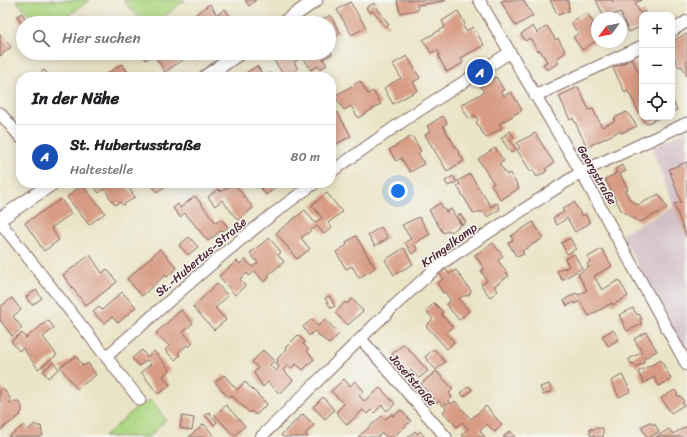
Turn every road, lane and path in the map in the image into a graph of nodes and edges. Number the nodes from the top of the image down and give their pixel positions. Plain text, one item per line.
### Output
1 (316, 0) edge
2 (478, 0) edge
3 (293, 16) edge
4 (687, 21) edge
5 (675, 29) edge
6 (639, 47) edge
7 (509, 52) junction
8 (230, 60) edge
9 (212, 72) edge
10 (535, 96) junction
11 (0, 113) edge
12 (687, 123) edge
13 (16, 132) edge
14 (336, 168) edge
15 (581, 172) junction
16 (46, 188) edge
17 (308, 188) edge
18 (0, 221) edge
19 (361, 339) junction
20 (107, 356) junction
21 (687, 365) edge
22 (140, 400) dead end
23 (261, 437) edge
24 (446, 437) edge

1 - 3 street
2 - 7 street, Georgstraße
4 - 5 street
6 - 10 street
7 - 10 street, Georgstraße
7 - 14 street
8 - 9 street
10 - 15 street, Georgstraße
11 - 13 street
12 - 15 street, Kringelkamp
15 - 19 street, Kringelkamp
15 - 21 street, Georgstraße
16 - 18 street
17 - 20 street, St.-Hubertus-Straße
18 - 20 street
19 - 23 street, Kringelkamp
19 - 24 street, Josefstraße
20 - 22 street

